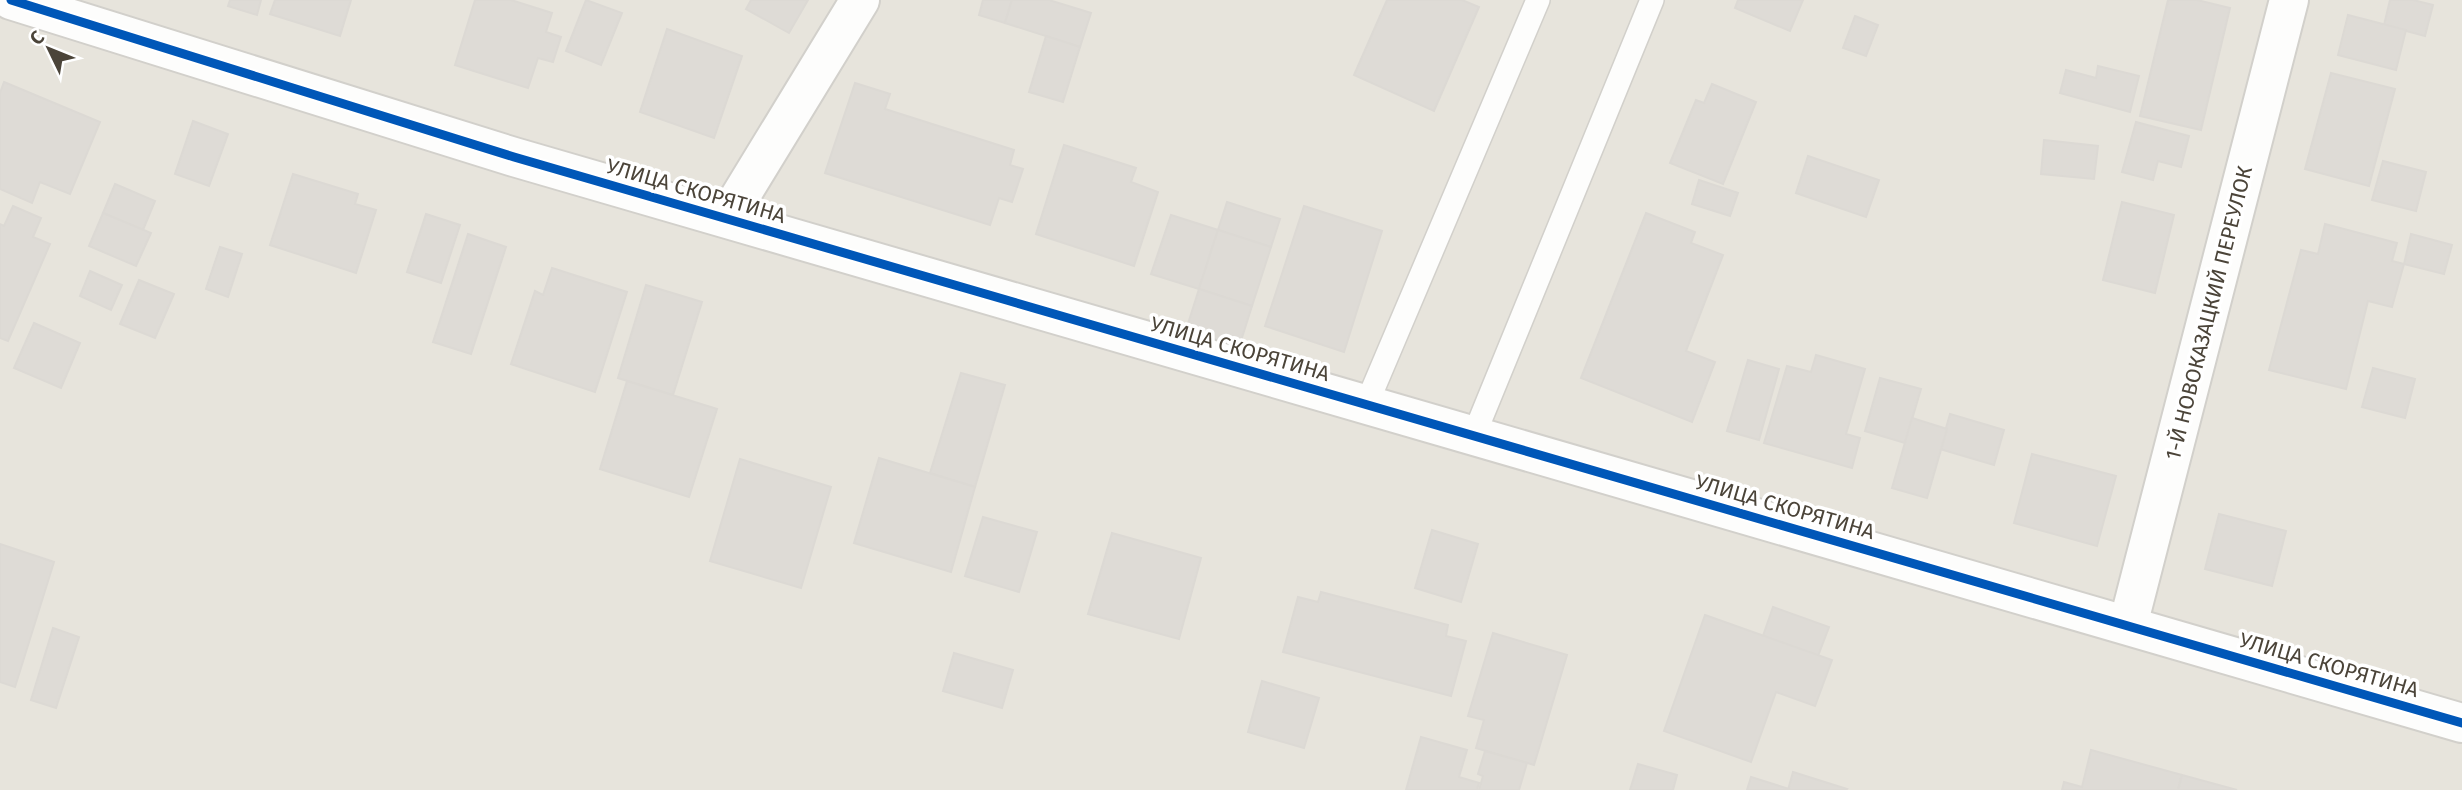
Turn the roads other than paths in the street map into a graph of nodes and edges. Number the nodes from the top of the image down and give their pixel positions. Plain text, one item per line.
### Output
1 (11, 0) edge
2 (860, 0) edge
3 (1538, 0) edge
4 (1652, 0) edge
5 (2289, 0) edge
6 (727, 218) junction
7 (1367, 404) junction
8 (1474, 435) junction
9 (2128, 625) junction
10 (2462, 723) edge

1 - 6 street, УЛИЦА СКОРЯТИНА
2 - 6 street
3 - 7 lane
4 - 8 lane
5 - 9 street, 1-Й НОВОКАЗАЦКИЙ ПЕРЕУЛОК
6 - 7 street, УЛИЦА СКОРЯТИНА
7 - 8 street, УЛИЦА СКОРЯТИНА
8 - 9 street, УЛИЦА СКОРЯТИНА
9 - 10 street, УЛИЦА СКОРЯТИНА

